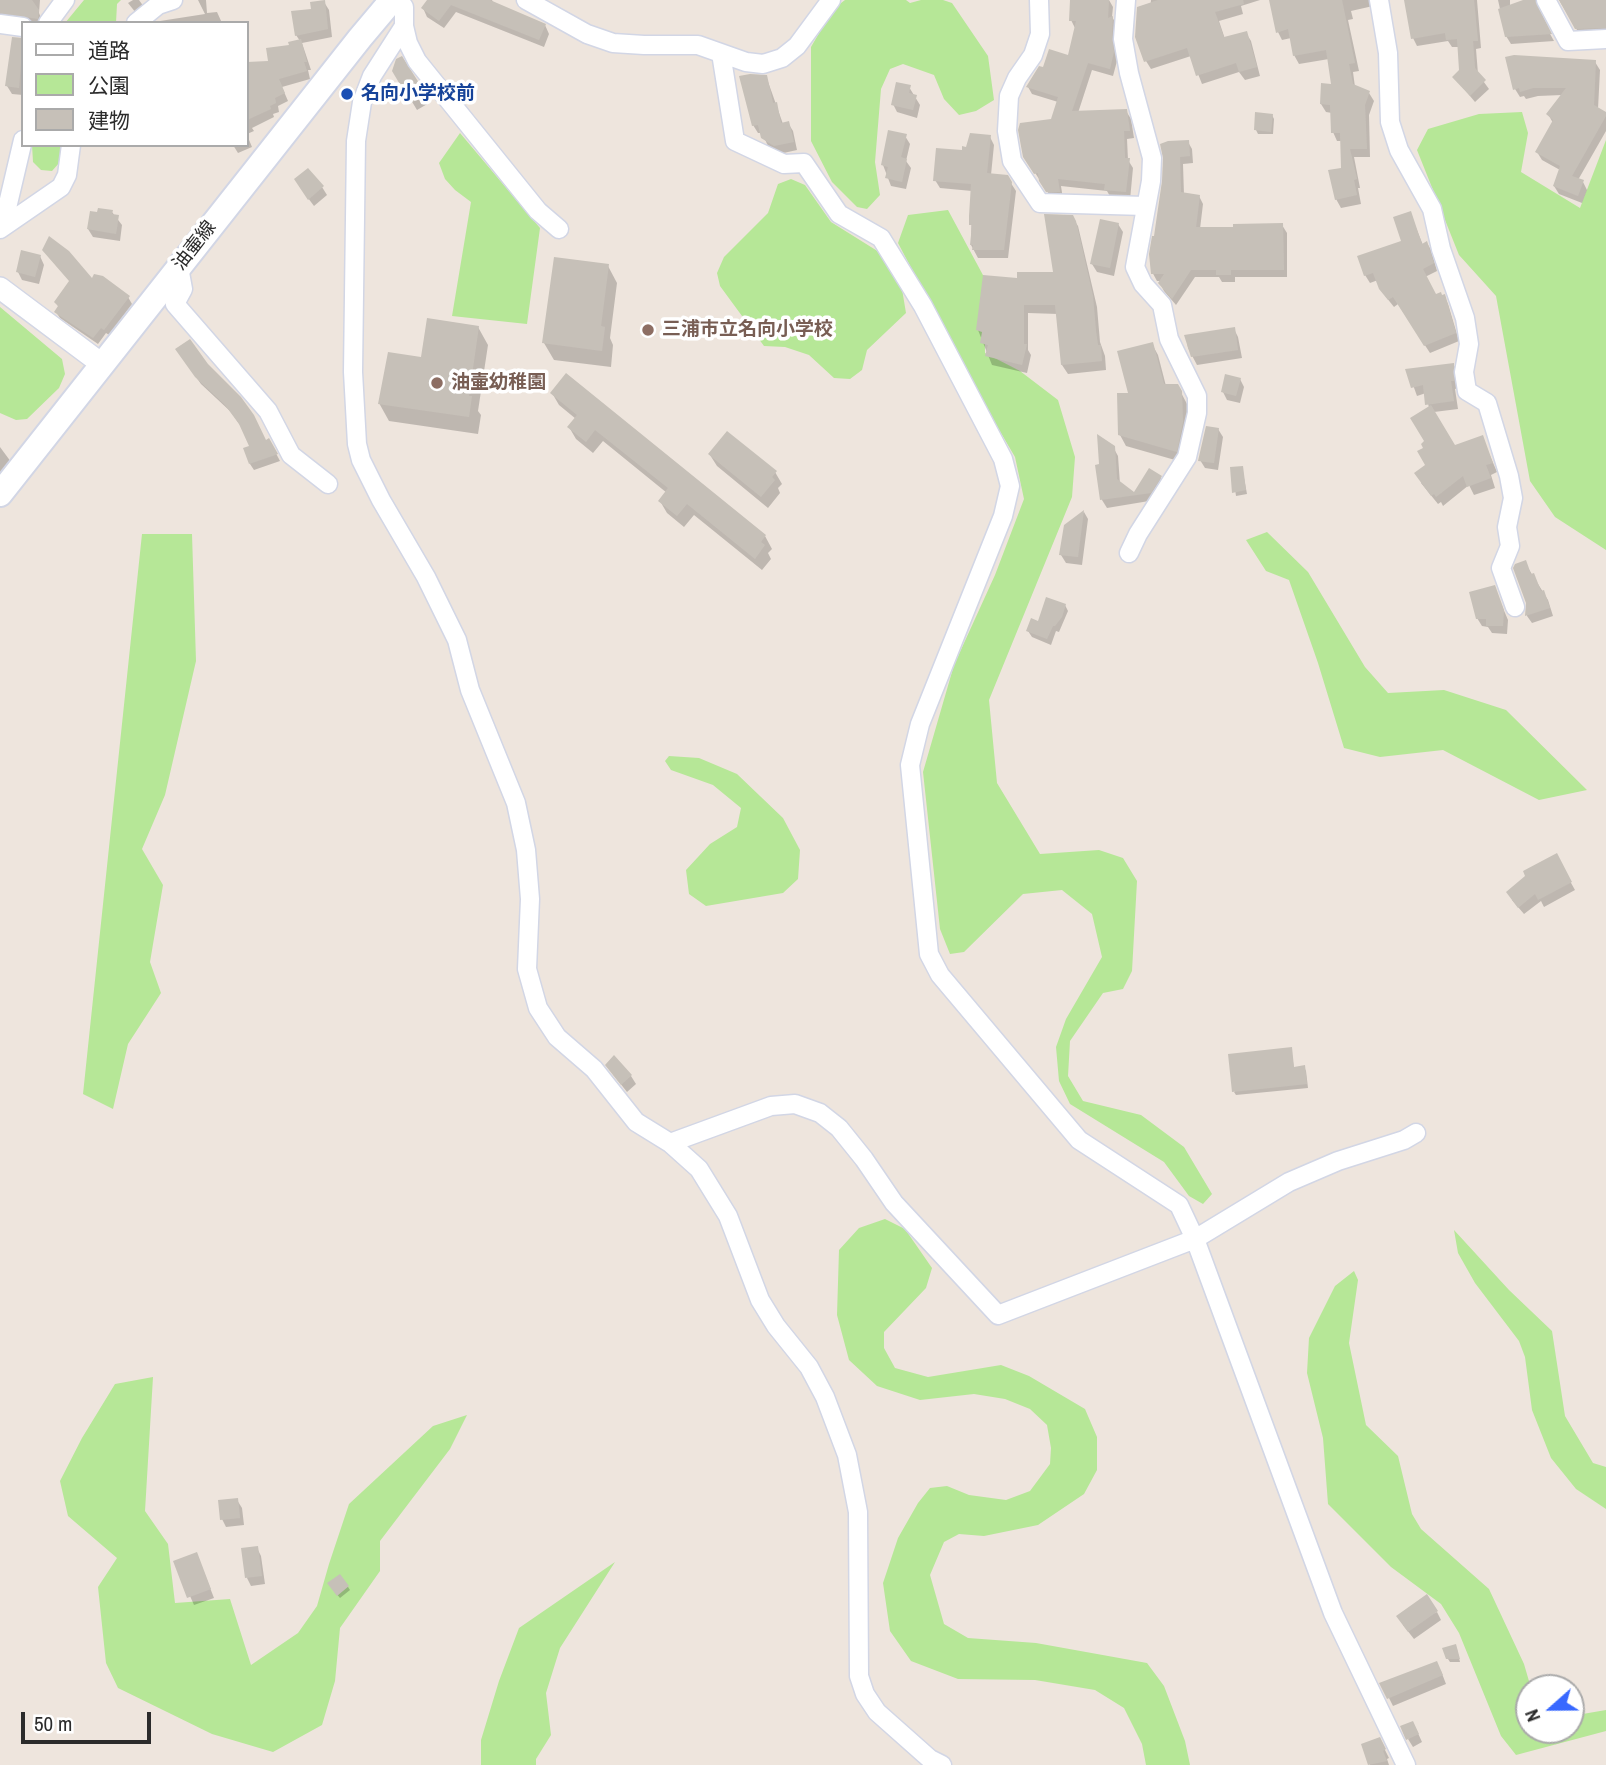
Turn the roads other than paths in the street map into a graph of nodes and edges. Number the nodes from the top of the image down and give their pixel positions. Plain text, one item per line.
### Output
1 (65, 0) edge
2 (173, 0) edge
3 (393, 0) edge
4 (399, 0) edge
5 (526, 0) edge
6 (831, 0) edge
7 (1039, 0) edge
8 (1126, 0) edge
9 (1379, 0) edge
10 (1546, 0) edge
11 (49, 21) edge
12 (138, 21) edge
13 (0, 24) edge
14 (404, 26) junction
15 (21, 27) edge
16 (1606, 39) edge
17 (721, 53) junction
18 (21, 146) edge
19 (71, 147) edge
20 (4, 201) edge
21 (1145, 206) junction
22 (2, 227) edge
23 (559, 229) dead end
24 (178, 267) junction
25 (0, 288) edge
26 (103, 365) junction
27 (328, 484) dead end
28 (0, 494) edge
29 (1129, 553) dead end
30 (1514, 607) dead end
31 (1416, 1133) dead end
32 (670, 1143) junction
33 (1195, 1239) junction
34 (942, 1765) edge
35 (1406, 1765) edge

1 - 11 street
2 - 12 street
3 - 24 main road, 油壷線
4 - 14 street
5 - 17 street
6 - 17 street
7 - 21 street
8 - 21 street
9 - 30 street
10 - 16 street
13 - 15 street
14 - 23 street
14 - 32 street
17 - 33 street
18 - 20 street
19 - 22 street
20 - 22 street
21 - 29 street
24 - 26 main road, 油壷線
24 - 27 street
25 - 26 street
26 - 28 main road, 油壷線
31 - 33 street
32 - 33 street
32 - 34 street
33 - 35 street

